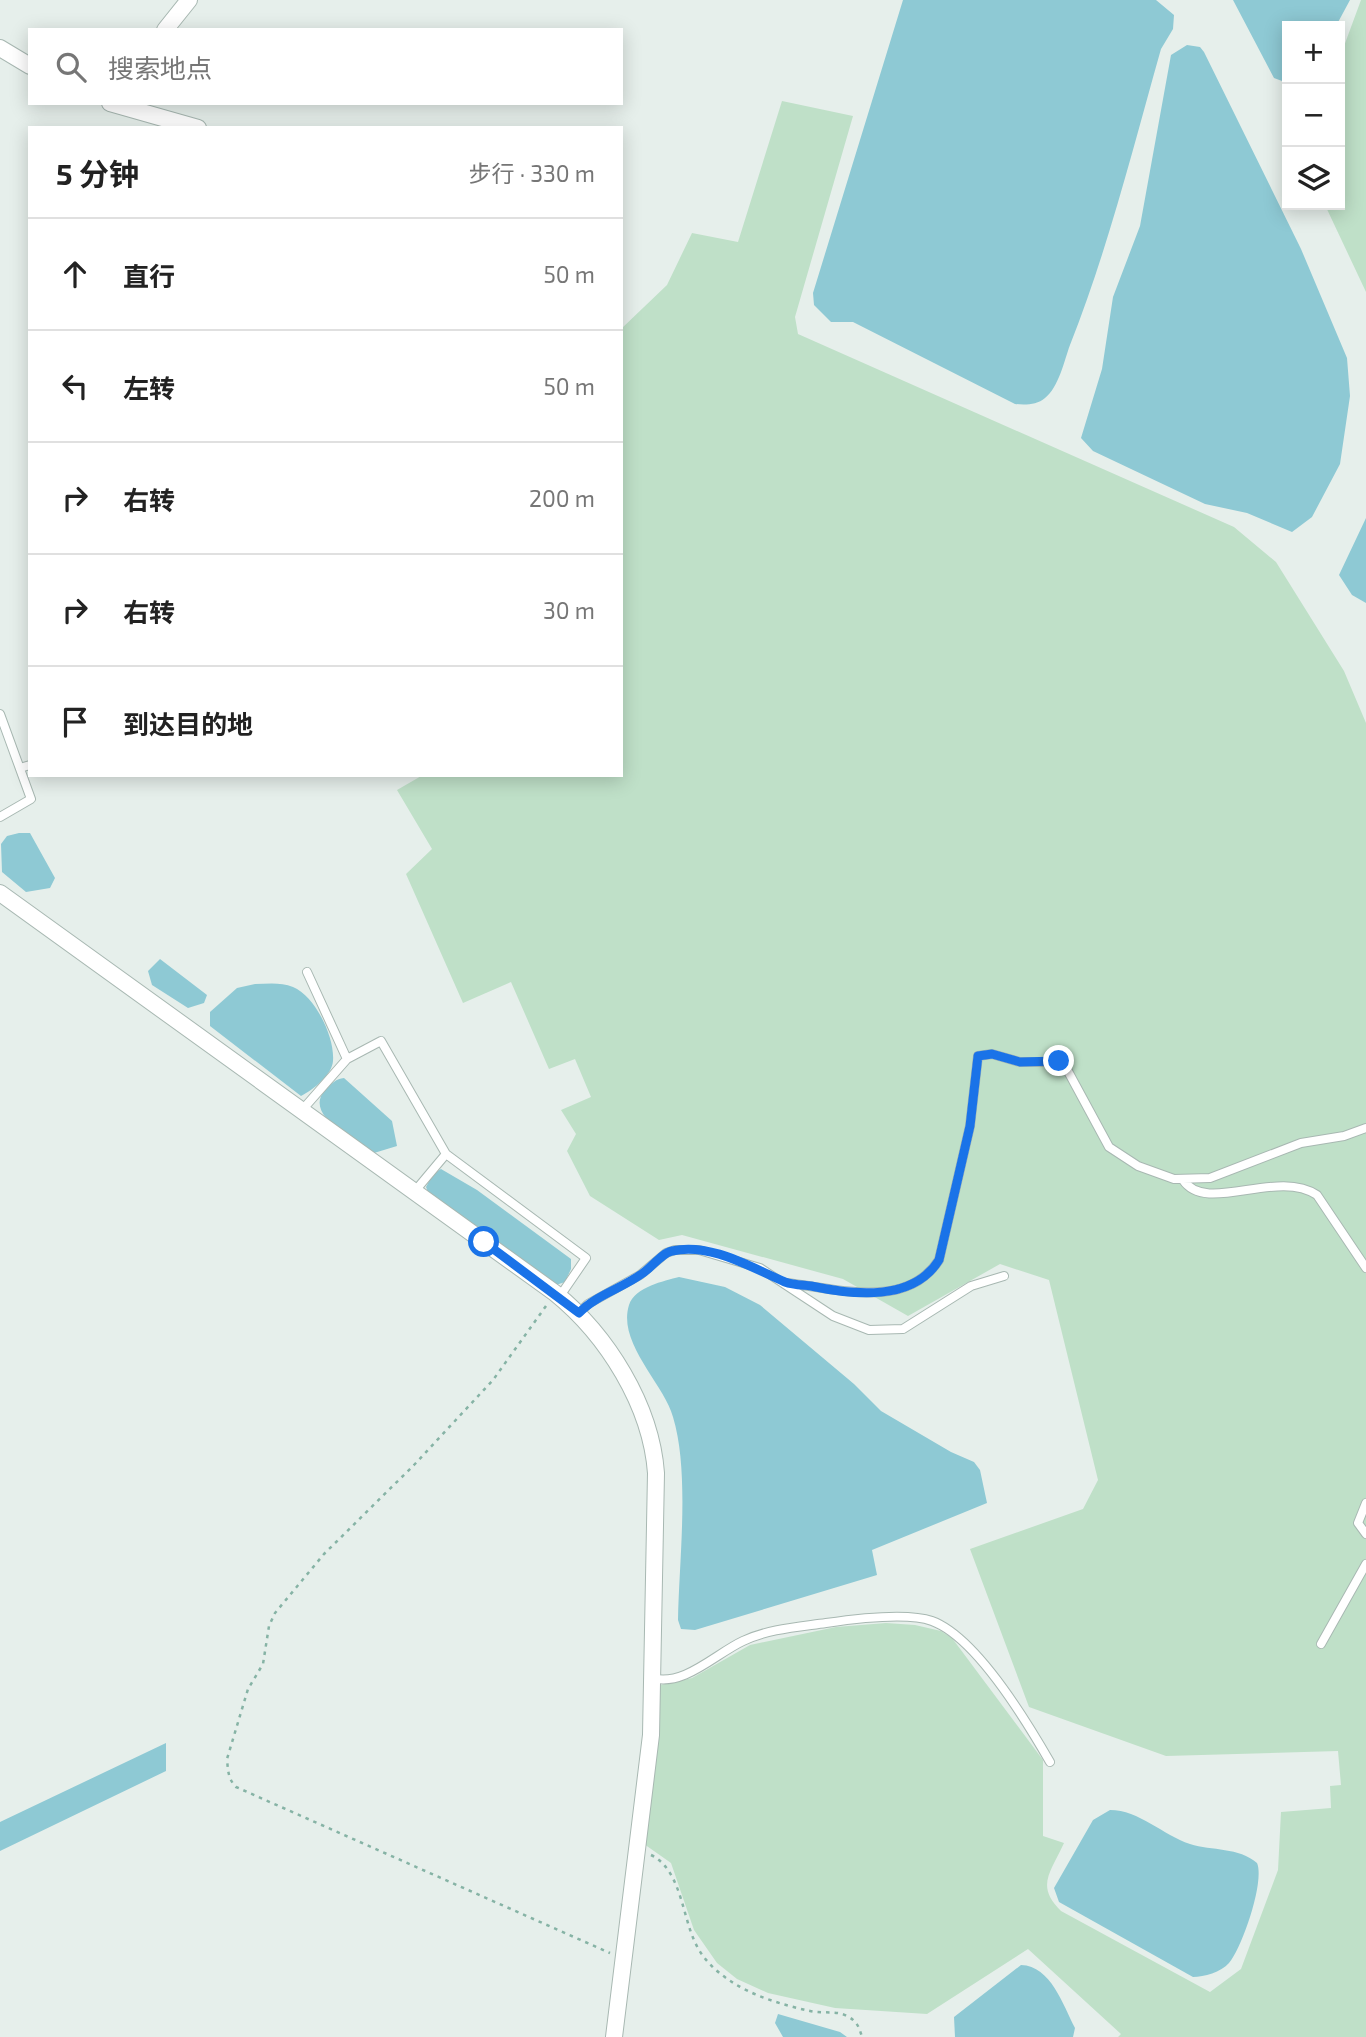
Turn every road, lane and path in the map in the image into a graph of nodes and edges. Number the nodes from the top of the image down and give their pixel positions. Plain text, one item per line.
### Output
1 (189, 0) edge
2 (167, 28) edge
3 (0, 48) edge
4 (28, 65) edge
5 (117, 105) edge
6 (191, 126) edge
7 (0, 714) edge
8 (28, 766) edge
9 (20, 768) junction
10 (0, 817) edge
11 (0, 893) edge
12 (307, 972) dead end
13 (347, 1059) junction
14 (303, 1109) junction
15 (1366, 1128) edge
16 (446, 1154) junction
17 (1183, 1180) junction
18 (415, 1191) junction
19 (1366, 1268) edge
20 (1004, 1276) dead end
21 (786, 1283) junction
22 (558, 1294) junction
23 (579, 1313) junction
24 (1366, 1503) edge
25 (1366, 1534) edge
26 (1366, 1564) edge
27 (1321, 1644) dead end
28 (652, 1678) junction
29 (1050, 1762) dead end
30 (638, 1850) junction
31 (626, 1960) junction
32 (614, 2037) edge
33 (862, 2037) edge

1 - 2 street
3 - 4 street
5 - 6 street
7 - 9 lane
8 - 9 lane
9 - 10 lane
11 - 14 street
12 - 13 lane
13 - 14 lane
13 - 16 lane
14 - 18 street
15 - 17 lane
16 - 18 lane
16 - 22 lane
17 - 19 lane
17 - 21 lane
18 - 22 street
20 - 21 lane
21 - 23 lane
22 - 23 street
22 - 31 path
23 - 28 street
24 - 25 lane
26 - 27 lane
28 - 29 lane
28 - 30 street
30 - 31 street
30 - 33 path
31 - 32 street

